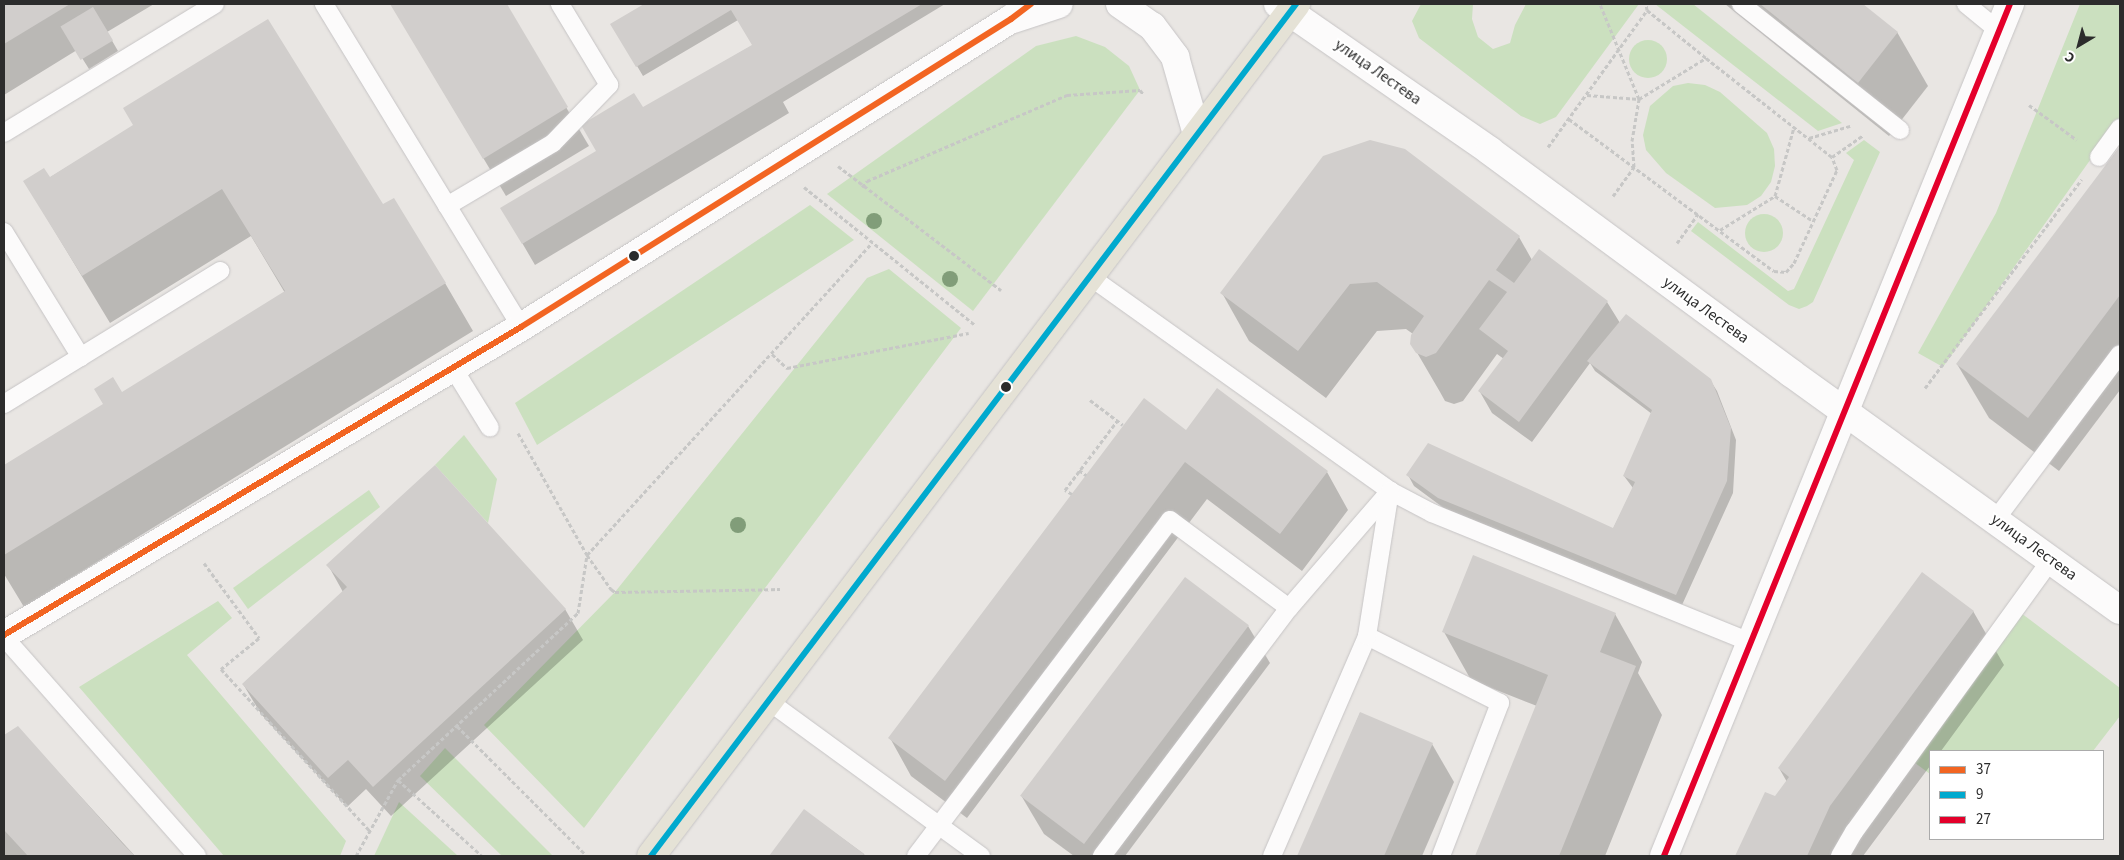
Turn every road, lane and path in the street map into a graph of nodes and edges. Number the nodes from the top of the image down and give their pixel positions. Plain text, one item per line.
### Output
1 (215, 4) edge
2 (324, 4) edge
3 (560, 4) edge
4 (1059, 4) edge
5 (1120, 4) edge
6 (1600, 4) edge
7 (1646, 4) edge
8 (1741, 4) edge
9 (1966, 4) edge
10 (2010, 4) edge
11 (1288, 6) edge
12 (1647, 10) junction
13 (1021, 12) edge
14 (1999, 31) junction
15 (1618, 49) junction
16 (1706, 58) junction
17 (1144, 95) dead end
18 (1587, 95) junction
19 (1640, 99) junction
20 (2029, 105) dead end
21 (1569, 118) junction
22 (1884, 118) junction
23 (1794, 127) junction
24 (2120, 128) edge
25 (1900, 130) dead end
26 (4, 133) edge
27 (1197, 134) junction
28 (1809, 138) junction
29 (1548, 148) dead end
30 (1832, 157) junction
31 (2099, 157) junction
32 (834, 162) dead end
33 (1634, 167) junction
34 (800, 183) dead end
35 (862, 187) junction
36 (1613, 196) dead end
37 (1775, 196) junction
38 (447, 206) junction
39 (1698, 214) junction
40 (1813, 221) junction
41 (1720, 230) junction
42 (4, 232) edge
43 (872, 243) junction
44 (1677, 243) dead end
45 (220, 271) dead end
46 (1090, 276) junction
47 (1001, 290) dead end
48 (975, 325) dead end
49 (521, 326) junction
50 (969, 333) dead end
51 (772, 354) junction
52 (2120, 354) edge
53 (81, 357) junction
54 (453, 368) junction
55 (1925, 388) dead end
56 (1090, 400) dead end
57 (4, 404) edge
58 (1844, 411) junction
59 (1117, 420) junction
60 (513, 424) dead end
61 (1123, 425) dead end
62 (490, 428) dead end
63 (1079, 470) junction
64 (1086, 475) dead end
65 (1390, 491) junction
66 (1072, 494) dead end
67 (1996, 519) junction
68 (587, 555) junction
69 (2051, 560) junction
70 (204, 563) dead end
71 (780, 589) dead end
72 (1289, 608) junction
73 (2120, 610) edge
74 (4, 636) edge
75 (1367, 636) junction
76 (1752, 643) junction
77 (767, 700) junction
78 (457, 726) junction
79 (398, 780) junction
80 (938, 826) junction
81 (369, 830) junction
82 (585, 854) dead end
83 (197, 856) edge
84 (356, 856) edge
85 (482, 856) edge
86 (651, 856) edge
87 (916, 856) edge
88 (981, 856) edge
89 (1102, 856) edge
90 (1272, 856) edge
91 (1441, 856) edge
92 (1664, 856) edge
93 (1840, 856) edge

1 - 26 lane
2 - 38 lane
3 - 38 lane
4 - 13 street
5 - 27 street
6 - 15 path
7 - 12 path
8 - 22 lane
9 - 14 lane
10 - 14 street
11 - 27 main road
11 - 58 street, улица Лестева
12 - 15 path
12 - 16 path
13 - 49 street
14 - 58 street
15 - 18 path
15 - 19 path
16 - 19 path
16 - 23 path
17 - 35 path
18 - 19 path
18 - 21 path
19 - 33 path
20 - 31 path
21 - 29 path
21 - 33 path
22 - 25 lane
22 - 28 path
22 - 30 path
23 - 28 path
23 - 37 path
24 - 31 lane
27 - 46 main road
28 - 30 path
30 - 40 path
31 - 55 path
32 - 35 path
33 - 36 path
33 - 39 path
34 - 43 path
35 - 47 path
37 - 40 path
37 - 41 path
38 - 49 lane
39 - 41 path
39 - 44 path
40 - 41 path
42 - 53 lane
43 - 48 path
43 - 51 path
45 - 53 lane
46 - 65 lane
46 - 77 main road
49 - 54 street
50 - 51 path
51 - 68 path
52 - 67 lane
53 - 57 lane
54 - 62 lane
54 - 74 street
56 - 59 path
58 - 67 street, улица Лестева
58 - 76 street
59 - 61 path
59 - 63 path
60 - 68 path
63 - 64 path
63 - 66 path
65 - 72 lane
65 - 75 lane
65 - 76 lane
67 - 69 street, улица Лестева
68 - 71 path
68 - 78 path
69 - 73 street, улица Лестева
69 - 93 lane
70 - 81 path
72 - 80 lane
72 - 89 lane
74 - 83 lane
75 - 90 lane
75 - 91 lane
76 - 92 street
77 - 80 lane
77 - 86 main road
78 - 79 path
78 - 82 path
79 - 81 path
79 - 85 path
80 - 87 lane
80 - 88 lane
81 - 84 path

